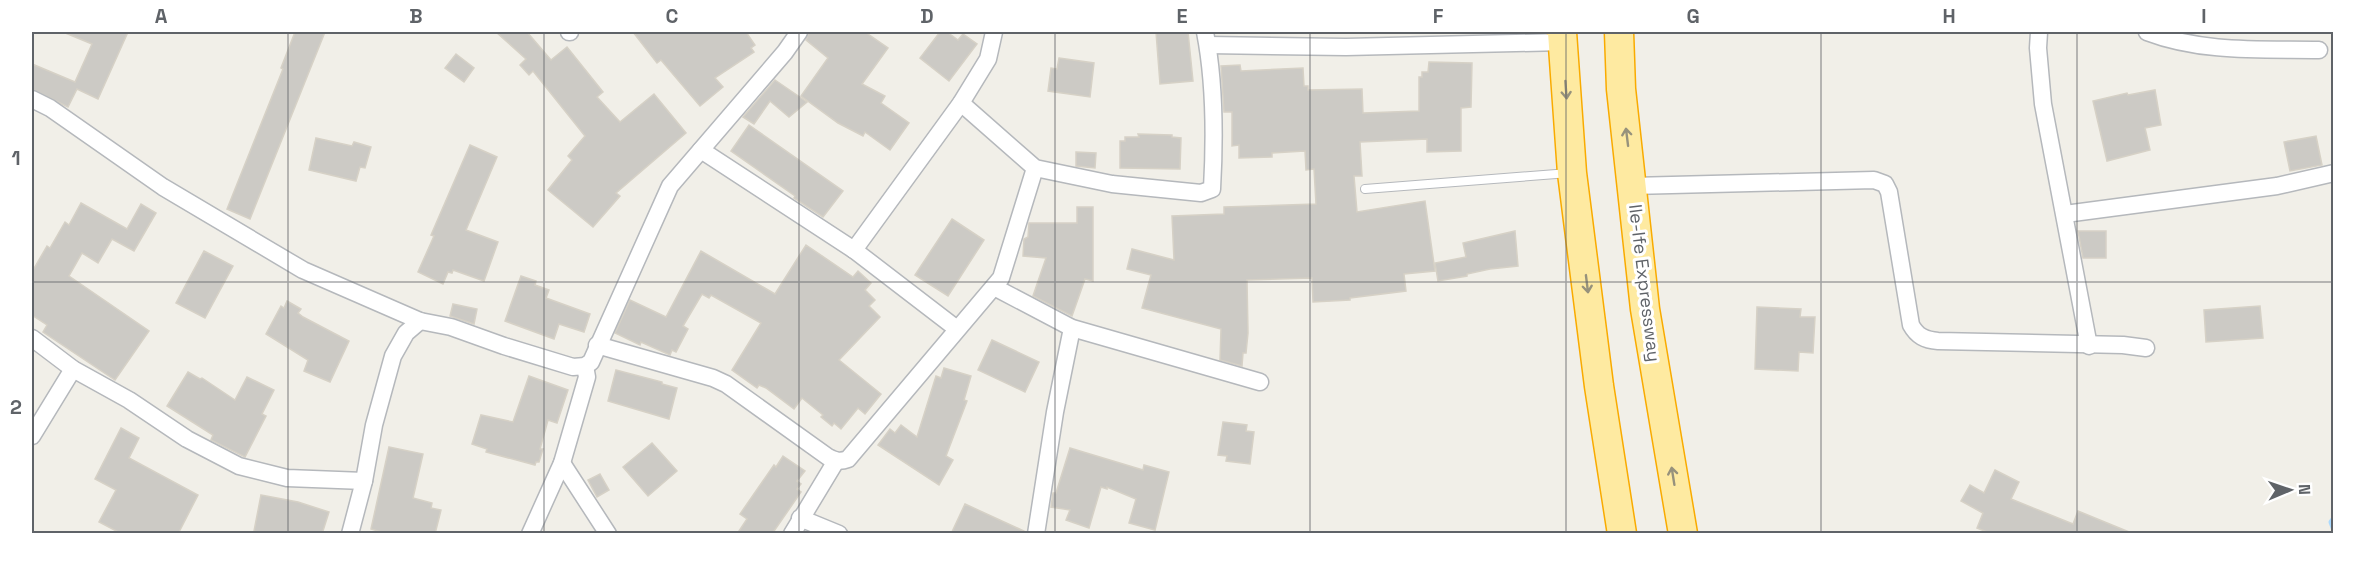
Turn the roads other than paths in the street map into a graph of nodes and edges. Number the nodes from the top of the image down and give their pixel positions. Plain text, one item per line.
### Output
1 (799, 32) edge
2 (993, 32) edge
3 (1619, 32) edge
4 (2039, 32) edge
5 (2147, 32) edge
6 (1562, 37) edge
7 (1206, 38) edge
8 (2319, 50) dead end
9 (32, 99) edge
10 (961, 103) junction
11 (701, 150) junction
12 (1035, 168) junction
13 (1572, 173) junction
14 (2334, 173) edge
15 (1632, 186) junction
16 (1365, 189) dead end
17 (2065, 214) junction
18 (854, 250) junction
19 (994, 286) junction
20 (420, 321) junction
21 (957, 328) junction
22 (1072, 328) junction
23 (32, 338) edge
24 (597, 345) junction
25 (2089, 346) junction
26 (2146, 348) dead end
27 (585, 366) junction
28 (74, 369) junction
29 (1260, 382) dead end
30 (32, 436) edge
31 (836, 461) junction
32 (562, 463) junction
33 (364, 481) junction
34 (800, 518) junction
35 (350, 534) edge
36 (530, 534) edge
37 (608, 534) edge
38 (792, 534) edge
39 (838, 534) edge
40 (1036, 534) edge
41 (1622, 534) edge
42 (1683, 534) edge

1 - 11 street
2 - 10 street
15 -> 3 highway, Ile-Ife Expressway
4 - 17 street
5 - 8 street
6 - 7 street
6 -> 13 highway
7 - 12 street
9 - 20 street
10 - 12 street
10 - 18 street
11 - 18 street
11 - 24 street
12 - 19 street
13 - 16 lane
13 -> 41 highway
14 - 17 street
15 - 25 street
42 -> 15 highway, Ile-Ife Expressway
17 - 25 street
18 - 21 street
19 - 21 street
19 - 22 street
20 - 27 street
20 - 33 street
21 - 31 street
22 - 29 street
22 - 40 street
23 - 28 street
24 - 27 street
24 - 31 street
25 - 26 street
27 - 32 street
28 - 30 street
28 - 33 street
31 - 34 street
32 - 36 street
32 - 37 street
33 - 35 street
34 - 38 street
34 - 39 street

